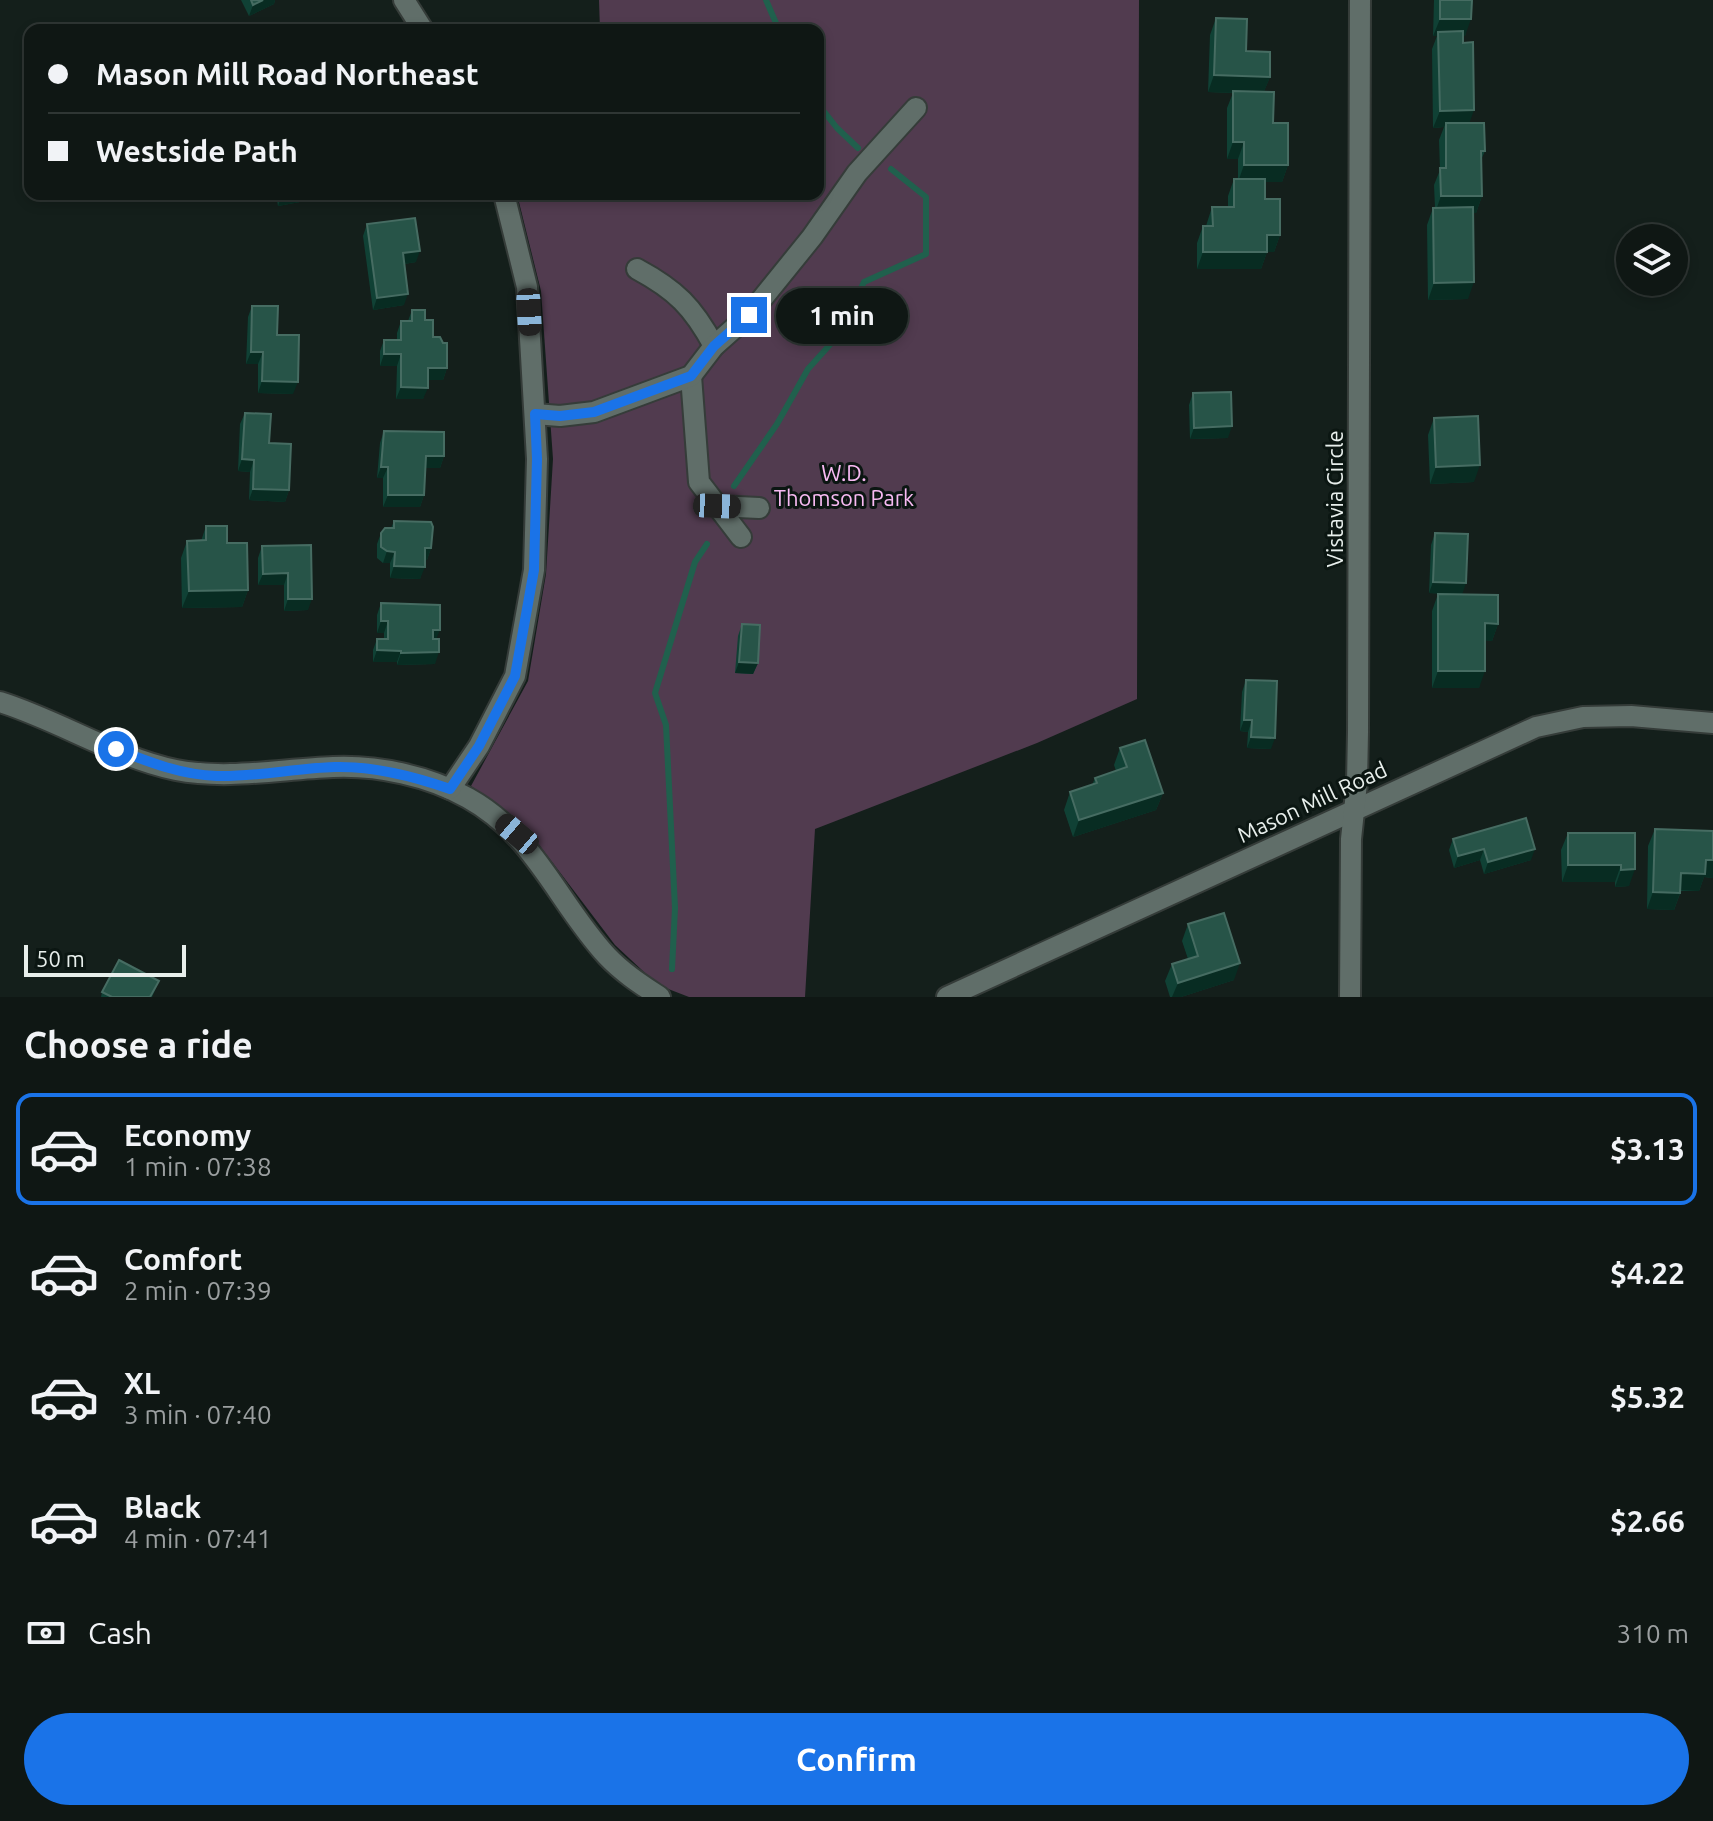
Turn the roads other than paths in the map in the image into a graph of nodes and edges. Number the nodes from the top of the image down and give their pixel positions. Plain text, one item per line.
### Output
1 (404, 0) edge
2 (1360, 0) edge
3 (419, 24) edge
4 (916, 108) dead end
5 (505, 200) edge
6 (637, 269) dead end
7 (714, 346) junction
8 (691, 376) junction
9 (535, 414) junction
10 (717, 506) junction
11 (759, 508) dead end
12 (741, 537) dead end
13 (0, 702) edge
14 (1713, 723) edge
15 (450, 789) junction
16 (1354, 809) junction
17 (660, 997) edge
18 (947, 997) edge
19 (1350, 997) edge

1 - 3 street
2 - 16 street, Vistavia Circle
4 - 7 street
5 - 9 street
6 - 7 street
7 - 8 street
8 - 9 street
8 - 10 street
9 - 15 street
10 - 11 street
10 - 12 street
13 - 15 street
14 - 16 street, Mason Mill Road
15 - 17 street
16 - 18 street, Mason Mill Road
16 - 19 street, Vistavia Circle

